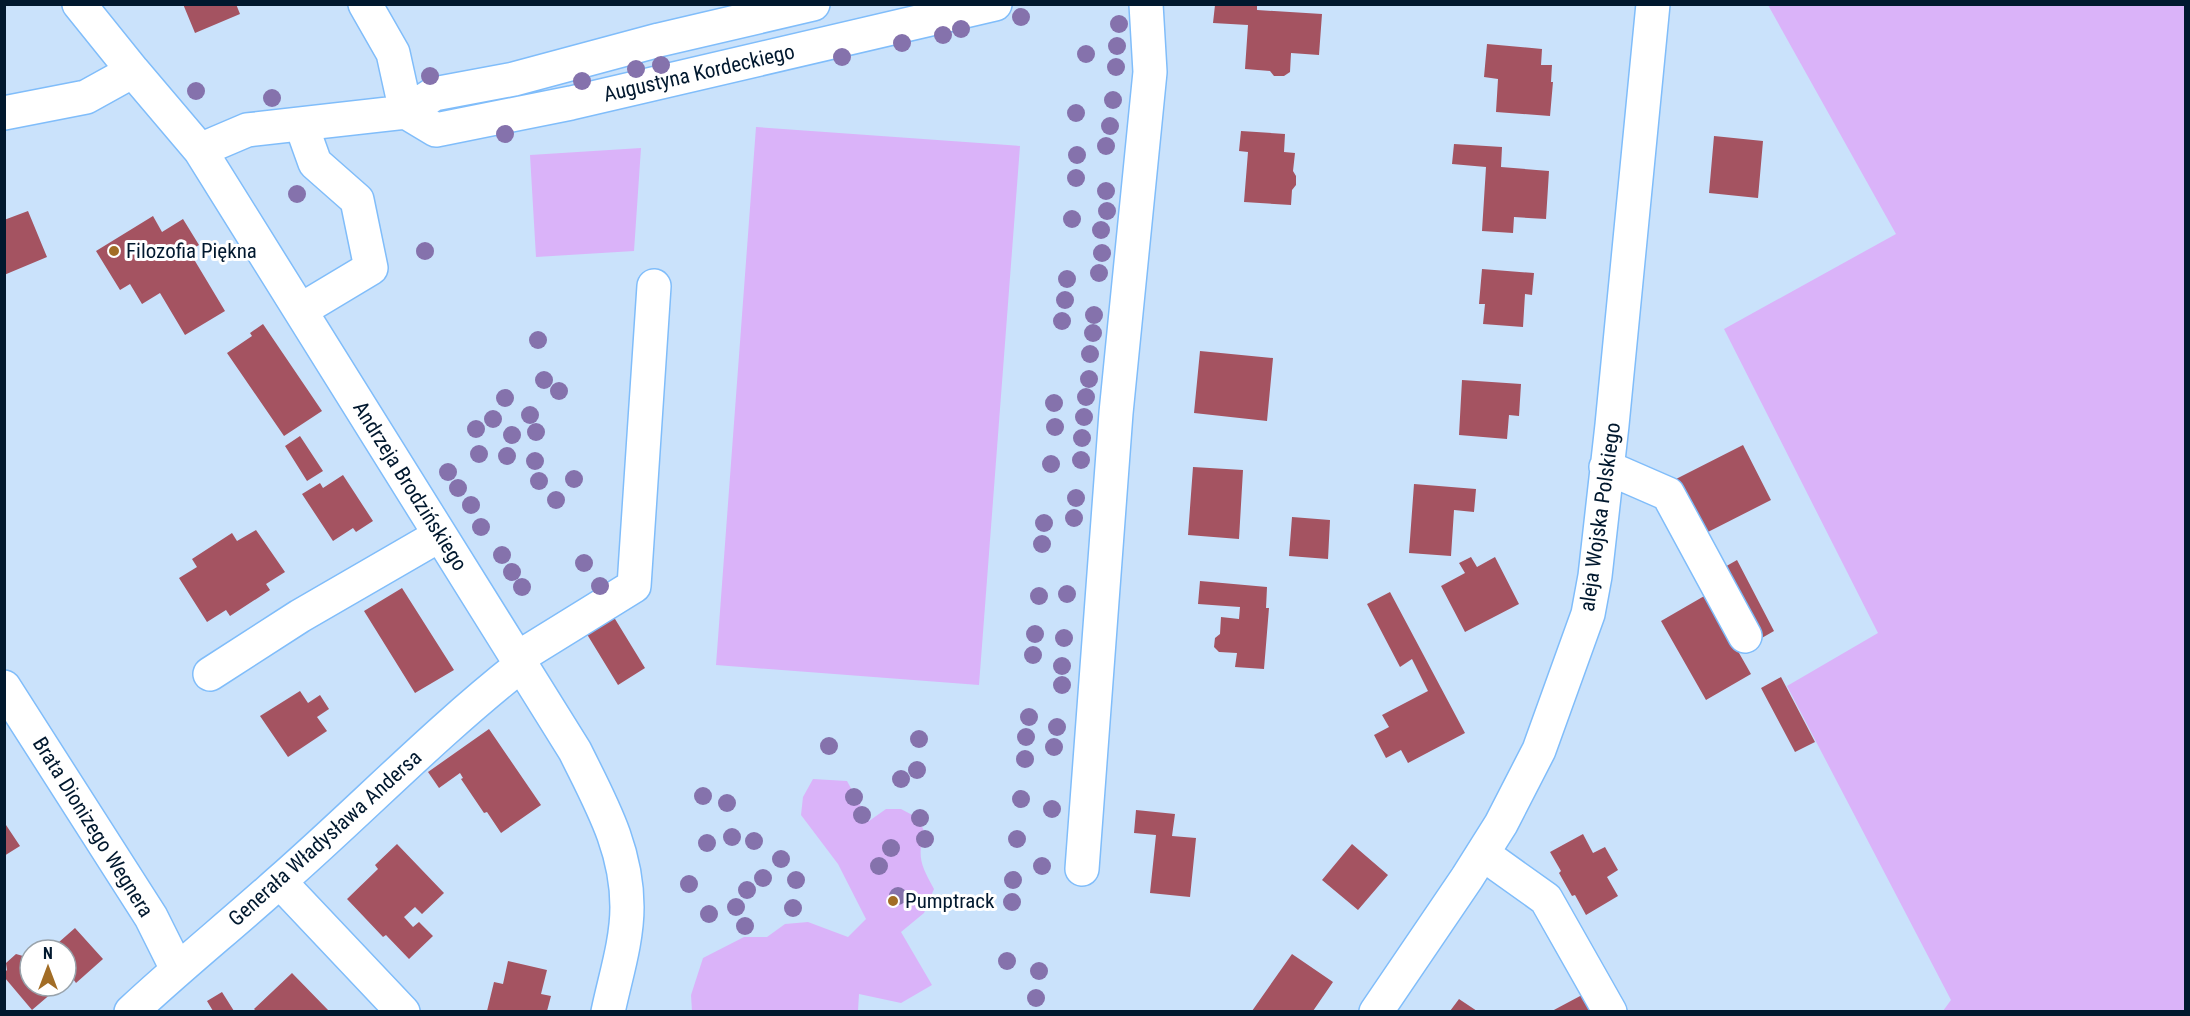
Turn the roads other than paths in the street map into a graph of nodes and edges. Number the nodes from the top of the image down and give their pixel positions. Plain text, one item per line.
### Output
1 (79, 4) edge
2 (365, 4) edge
3 (813, 4) edge
4 (995, 4) edge
5 (1146, 4) edge
6 (1653, 4) edge
7 (133, 71) junction
8 (406, 112) junction
9 (4, 113) edge
10 (301, 124) junction
11 (200, 150) junction
12 (654, 286) dead end
13 (301, 310) junction
14 (1606, 467) junction
15 (440, 535) junction
16 (1745, 636) dead end
17 (518, 663) junction
18 (210, 674) dead end
19 (4, 687) edge
20 (1483, 854) junction
21 (1082, 869) dead end
22 (280, 882) junction
23 (177, 969) junction
24 (131, 1011) edge
25 (402, 1011) edge
26 (608, 1011) edge
27 (1376, 1011) edge
28 (1610, 1011) edge

1 - 7 street, Andrzeja Brodzińskiego
2 - 8 street
3 - 8 street, Augustyna Kordeckiego
4 - 8 street, Augustyna Kordeckiego
5 - 21 street
6 - 14 street, aleja Wojska Polskiego
7 - 9 street
7 - 11 street, Andrzeja Brodzińskiego
8 - 10 street, Augustyna Kordeckiego
10 - 11 street, Augustyna Kordeckiego
10 - 13 street
11 - 13 street, Andrzeja Brodzińskiego
12 - 17 street, Generała Władysława Andersa
13 - 15 street, Andrzeja Brodzińskiego
14 - 16 street
14 - 20 street, aleja Wojska Polskiego
15 - 17 street, Andrzeja Brodzińskiego
15 - 18 street
17 - 22 street, Generała Władysława Andersa
17 - 26 street, Andrzeja Brodzińskiego
19 - 23 street, Brata Dionizego Wegnera
20 - 27 street, aleja Wojska Polskiego
20 - 28 street
22 - 23 street, Generała Władysława Andersa
22 - 25 street
23 - 24 street, Generała Władysława Andersa

